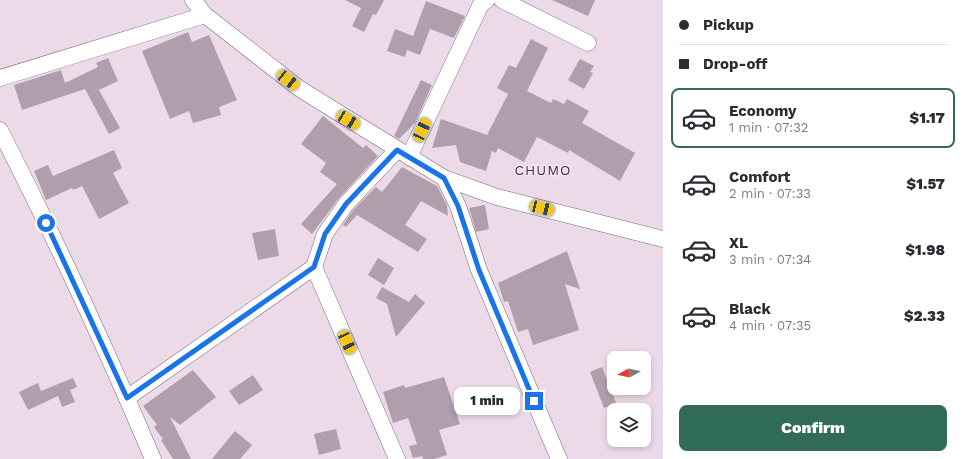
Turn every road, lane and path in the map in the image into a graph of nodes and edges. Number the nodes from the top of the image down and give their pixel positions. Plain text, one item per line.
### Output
1 (193, 0) edge
2 (502, 0) edge
3 (480, 1) edge
4 (205, 15) junction
5 (588, 43) dead end
6 (0, 78) edge
7 (0, 130) edge
8 (403, 153) junction
9 (444, 178) junction
10 (663, 239) edge
11 (314, 267) junction
12 (127, 398) junction
13 (153, 459) edge
14 (397, 459) edge
15 (559, 459) edge

1 - 4 street
2 - 5 street
3 - 8 street
4 - 6 street
4 - 8 street
7 - 12 street
8 - 9 street
8 - 11 street
9 - 10 street
9 - 15 street
11 - 12 street
11 - 14 street
12 - 13 street

